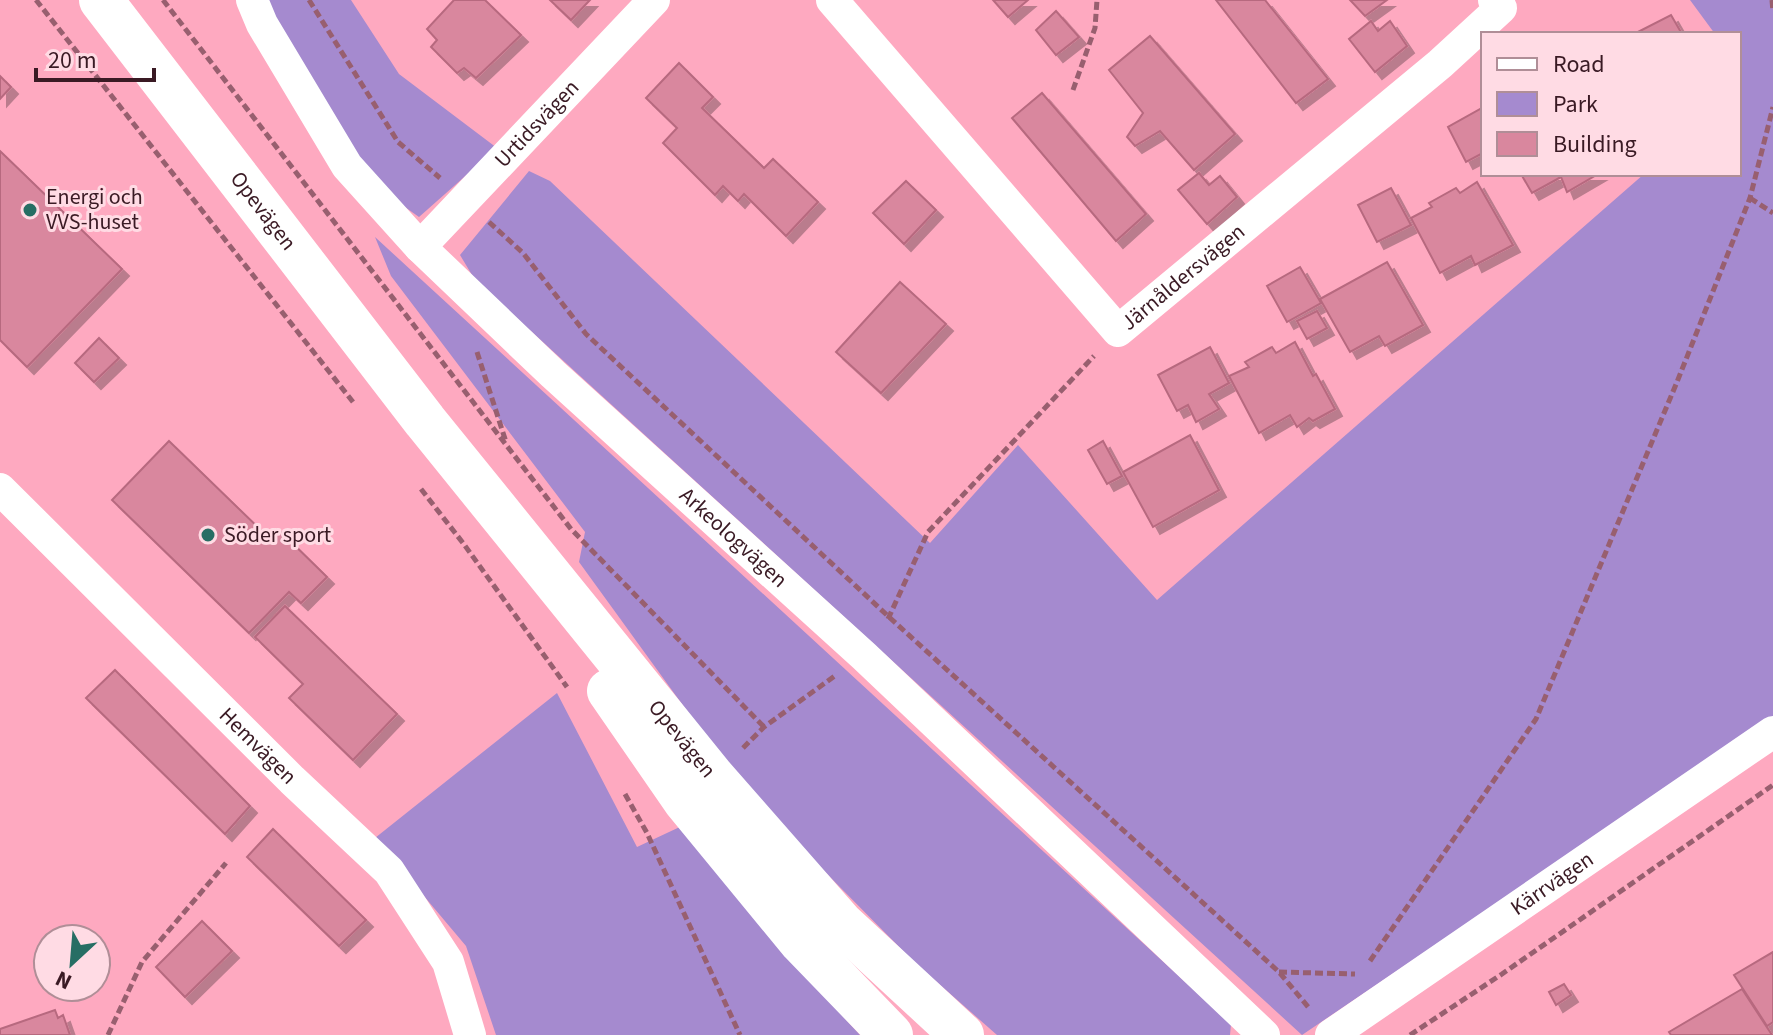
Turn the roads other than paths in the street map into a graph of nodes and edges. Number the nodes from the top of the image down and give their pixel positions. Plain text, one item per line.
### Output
1 (101, 0) edge
2 (252, 0) edge
3 (654, 0) edge
4 (832, 0) edge
5 (1494, 0) edge
6 (420, 247) junction
7 (0, 489) edge
8 (1773, 732) edge
9 (699, 789) junction
10 (470, 1035) edge
11 (891, 1035) edge
12 (962, 1035) edge
13 (1264, 1035) edge
14 (1331, 1035) edge

1 - 9 main road, Opevägen
2 - 6 street, Arkeologvägen
3 - 6 street, Urtidsvägen
4 - 5 street, Järnåldersvägen
6 - 13 street, Arkeologvägen
7 - 10 street, Hemvägen
8 - 14 street, Kärrvägen
9 - 11 main road, Opevägen
9 - 12 main road, Opevägen

